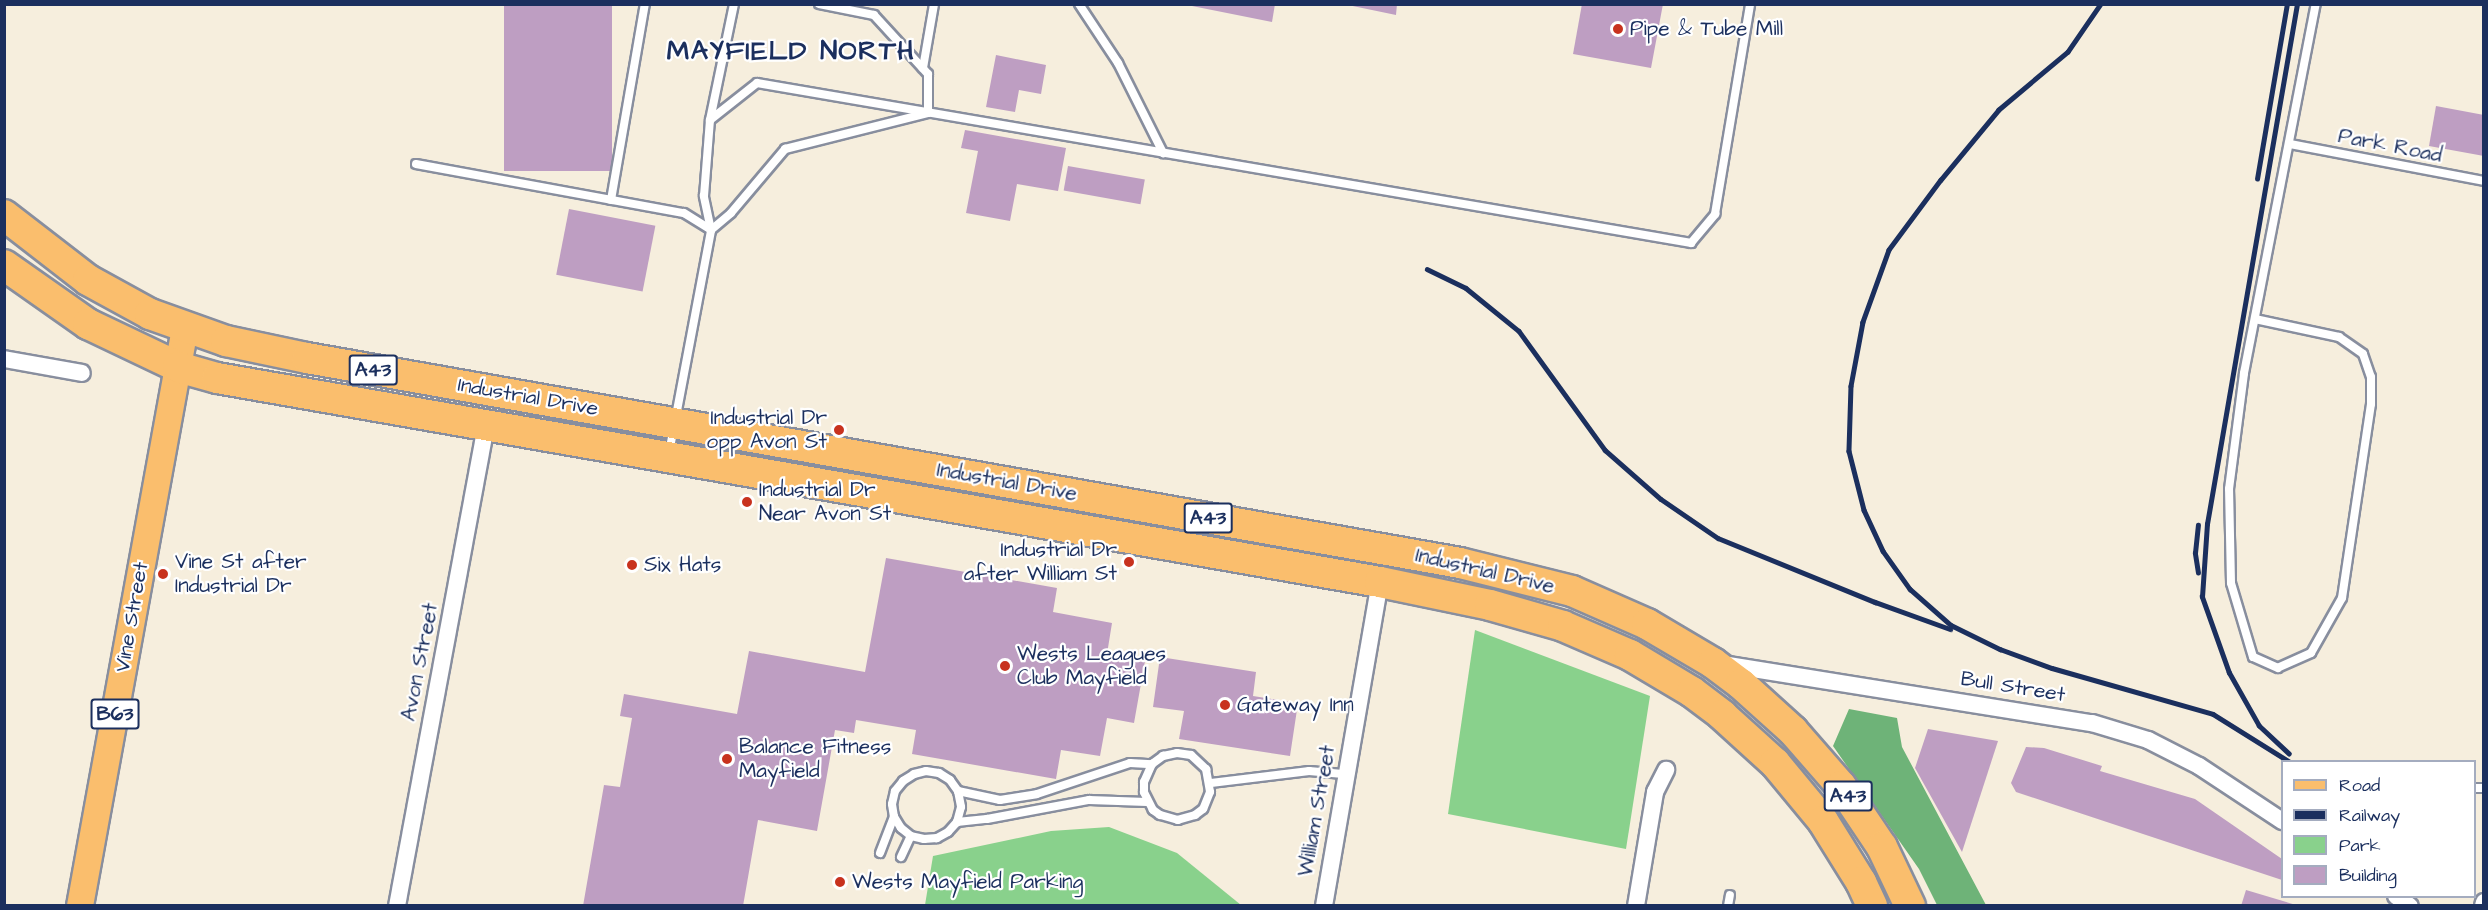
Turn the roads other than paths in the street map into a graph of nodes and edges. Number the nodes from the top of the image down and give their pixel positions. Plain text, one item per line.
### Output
1 (645, 4) edge
2 (734, 4) edge
3 (819, 4) edge
4 (934, 4) edge
5 (1079, 4) edge
6 (1750, 4) edge
7 (2316, 4) edge
8 (922, 68) junction
9 (928, 113) junction
10 (710, 120) junction
11 (2290, 144) junction
12 (1163, 153) junction
13 (416, 164) dead end
14 (2484, 181) edge
15 (611, 200) junction
16 (4, 215) edge
17 (711, 230) junction
18 (4, 265) edge
19 (2255, 318) junction
20 (185, 328) junction
21 (4, 359) edge
22 (178, 367) junction
23 (82, 373) dead end
24 (675, 423) junction
25 (486, 426) junction
26 (668, 459) junction
27 (1380, 582) junction
28 (1531, 599) junction
29 (1713, 663) junction
30 (1152, 764) junction
31 (1666, 770) dead end
32 (1346, 774) junction
33 (1211, 783) junction
34 (958, 791) junction
35 (1147, 802) junction
36 (894, 817) junction
37 (2281, 820) edge
38 (957, 822) junction
39 (911, 836) junction
40 (880, 853) dead end
41 (901, 857) dead end
42 (1730, 895) dead end
43 (80, 906) edge
44 (397, 906) edge
45 (1324, 906) edge
46 (1636, 906) edge
47 (1728, 906) edge
48 (1872, 906) edge
49 (1910, 906) edge

1 - 15 lane
2 - 10 lane
3 - 8 lane
4 - 8 lane
5 - 12 lane
6 - 12 lane
7 - 11 lane
8 - 9 lane
9 - 10 lane
9 - 12 lane
9 - 17 lane
10 - 17 lane
11 - 14 lane, Park Road
11 - 19 lane
13 - 15 lane
15 - 17 lane
16 - 20 highway, Industrial Drive / A43
17 - 24 lane
18 - 22 highway, Industrial Drive / A43
19 - 19 lane
20 - 22 main road, Vine Street / B63
20 - 24 highway, Industrial Drive / A43
21 - 23 street
22 - 25 highway, Industrial Drive / A43
22 - 43 main road, Vine Street / B63
24 - 26 lane
24 - 28 highway, Industrial Drive / A43
25 - 26 highway, Industrial Drive / A43
25 - 44 street, Avon Street
26 - 27 highway, Industrial Drive / A43
27 - 28 highway, Industrial Drive / A43
27 - 32 street, William Street
28 - 29 highway, Industrial Drive / A43
28 - 48 highway, Industrial Drive / A43
29 - 37 street, Bull Street
29 - 49 highway, Industrial Drive / A43
30 - 33 lane
30 - 34 lane
30 - 35 lane
31 - 46 street
32 - 33 lane
32 - 45 street, William Street
33 - 35 lane
34 - 36 lane
34 - 38 lane
35 - 38 lane
36 - 39 lane
36 - 40 lane
38 - 39 lane
39 - 41 lane
42 - 47 lane

